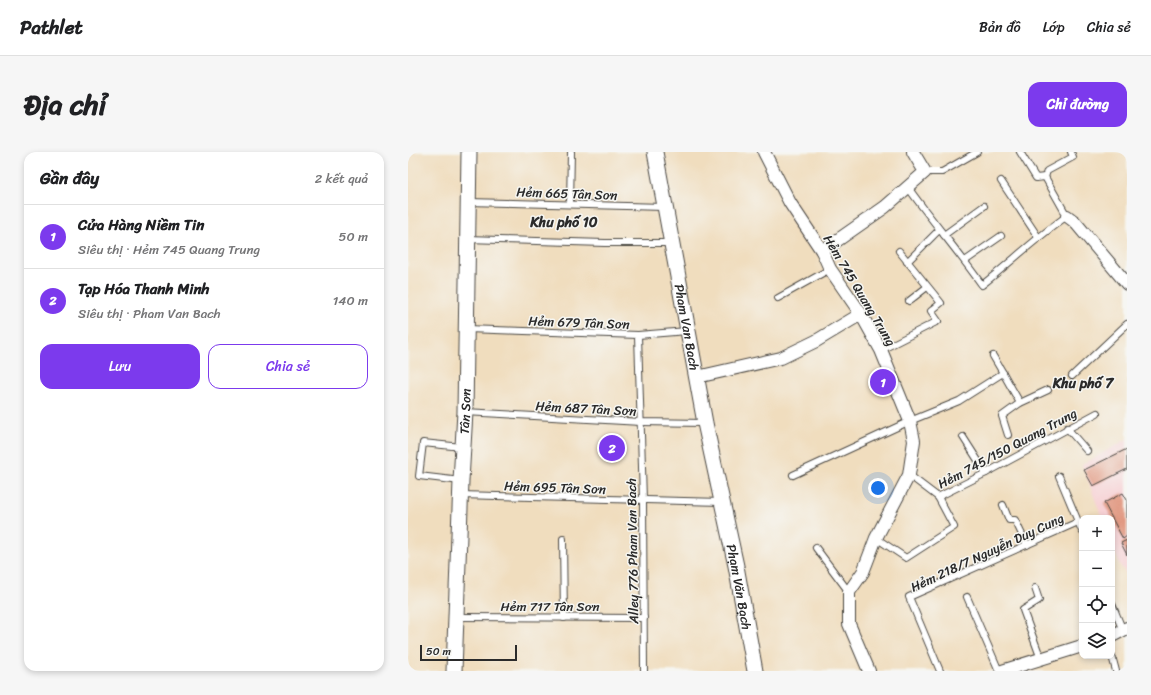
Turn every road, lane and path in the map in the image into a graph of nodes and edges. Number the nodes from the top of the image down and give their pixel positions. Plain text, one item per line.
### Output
1 (469, 152) edge
2 (571, 152) edge
3 (655, 152) edge
4 (764, 152) edge
5 (913, 152) edge
6 (977, 152) edge
7 (1020, 152) edge
8 (1071, 152) edge
9 (925, 172) junction
10 (1045, 176) junction
11 (1001, 182) dead end
12 (907, 186) junction
13 (468, 202) junction
14 (570, 204) junction
15 (984, 206) dead end
16 (666, 207) junction
17 (1067, 216) junction
18 (939, 230) junction
19 (944, 235) junction
20 (1000, 236) dead end
21 (1038, 237) junction
22 (467, 239) junction
23 (672, 243) junction
24 (822, 251) junction
25 (898, 251) dead end
26 (965, 261) junction
27 (907, 262) junction
28 (830, 269) junction
29 (1127, 284) edge
30 (927, 287) junction
31 (778, 298) dead end
32 (909, 301) dead end
33 (861, 314) junction
34 (1127, 324) edge
35 (467, 329) junction
36 (689, 331) junction
37 (638, 335) junction
38 (881, 350) junction
39 (993, 356) dead end
40 (1003, 373) junction
41 (1072, 376) dead end
42 (697, 377) junction
43 (1048, 390) dead end
44 (1020, 403) junction
45 (465, 412) junction
46 (1096, 413) dead end
47 (910, 421) junction
48 (641, 422) junction
49 (705, 423) junction
50 (1067, 428) junction
51 (1008, 435) dead end
52 (963, 437) dead end
53 (462, 447) junction
54 (1088, 451) dead end
55 (986, 473) junction
56 (909, 475) junction
57 (793, 476) dead end
58 (1060, 476) dead end
59 (460, 488) junction
60 (938, 497) junction
61 (643, 500) junction
62 (722, 502) junction
63 (1003, 505) dead end
64 (1078, 522) joint
65 (563, 538) dead end
66 (876, 538) junction
67 (1027, 545) junction
68 (816, 548) dead end
69 (1035, 588) dead end
70 (849, 592) junction
71 (967, 597) dead end
72 (1115, 613) edge
73 (456, 617) junction
74 (564, 618) junction
75 (644, 618) junction
76 (1121, 632) edge
77 (1079, 647) edge
78 (1041, 659) junction
79 (1113, 659) edge
80 (454, 671) edge
81 (644, 671) edge
82 (755, 671) edge
83 (869, 671) edge
84 (940, 671) edge
85 (999, 671) edge
86 (1002, 671) edge
87 (1116, 671) edge

1 - 13 street, Tân Sơn
2 - 14 lane
3 - 16 street, Pham Van Bach
4 - 24 street, Hẻm 745 Quang Trung
5 - 9 street
6 - 9 lane
7 - 10 lane
8 - 10 lane
9 - 12 street
10 - 17 lane
11 - 21 lane
12 - 18 lane
12 - 24 street
13 - 14 lane, Hẻm 665 Tân Sơn
13 - 22 street, Tân Sơn
14 - 16 lane, Hẻm 665 Tân Sơn
15 - 19 lane
16 - 23 street, Pham Van Bach
17 - 21 lane
17 - 29 street
18 - 19 lane
18 - 27 lane
19 - 26 lane
20 - 26 lane
21 - 26 lane
22 - 23 lane
22 - 35 street, Tân Sơn
23 - 36 street, Pham Van Bach
24 - 28 street, Hẻm 745 Quang Trung
25 - 27 lane
27 - 30 lane
28 - 31 lane
28 - 33 street, Hẻm 745 Quang Trung
30 - 32 lane
30 - 38 lane
33 - 38 street, Hẻm 745 Quang Trung
33 - 42 street
34 - 41 lane
35 - 37 lane, Hẻm 679 Tân Sơn
35 - 45 street, Tân Sơn
36 - 37 lane, Hẻm 679 Tân Sơn
36 - 42 street, Pham Van Bach
37 - 48 lane, Alley 776 Pham Van Bach
38 - 47 street, Hẻm 745 Quang Trung
39 - 40 lane
40 - 44 lane
40 - 47 lane
42 - 49 street, Pham Van Bach
43 - 44 lane
44 - 51 lane
45 - 48 lane, Hẻm 687 Tân Sơn
45 - 53 street, Tân Sơn
46 - 50 lane, Hẻm 745/150 Quang Trung
47 - 56 street, Hẻm 745 Quang Trung
47 - 57 lane
48 - 49 lane, Hẻm 687 Tân Sơn
48 - 61 lane, Alley 776 Pham Van Bach
49 - 62 street, Pham Van Bach
50 - 54 lane
50 - 55 lane, Hẻm 745/150 Quang Trung
52 - 55 lane
53 - 59 street, Tân Sơn
53 - 59 lane, Hẻm 695 Tân Sơn
55 - 60 lane, Hẻm 745/150 Quang Trung
56 - 60 lane, Hẻm 745/150 Quang Trung
56 - 66 street, Hẻm 745 Quang Trung
58 - 64 lane
59 - 61 lane, Hẻm 695 Tân Sơn
59 - 73 street, Tân Sơn
60 - 66 lane
61 - 62 lane, Hẻm 695 Tân Sơn
61 - 75 lane, Alley 776 Pham Van Bach
62 - 82 street, Phạm Văn Bạch
63 - 67 lane
64 - 67 lane, Hẻm 218/7 Nguyễn Duy Cung
65 - 74 lane
66 - 70 street, Hẻm 745 Quang Trung
67 - 84 lane, Hẻm 218/7 Nguyễn Duy Cung
68 - 70 lane
69 - 78 lane
70 - 83 street
71 - 85 lane
72 - 76 lane
73 - 74 lane, Hẻm 717 Tân Sơn
73 - 80 street, Tân Sơn
74 - 75 lane, Hẻm 717 Tân Sơn
75 - 81 lane, Alley 776 Pham Van Bach
77 - 78 street
78 - 86 street
79 - 87 lane

